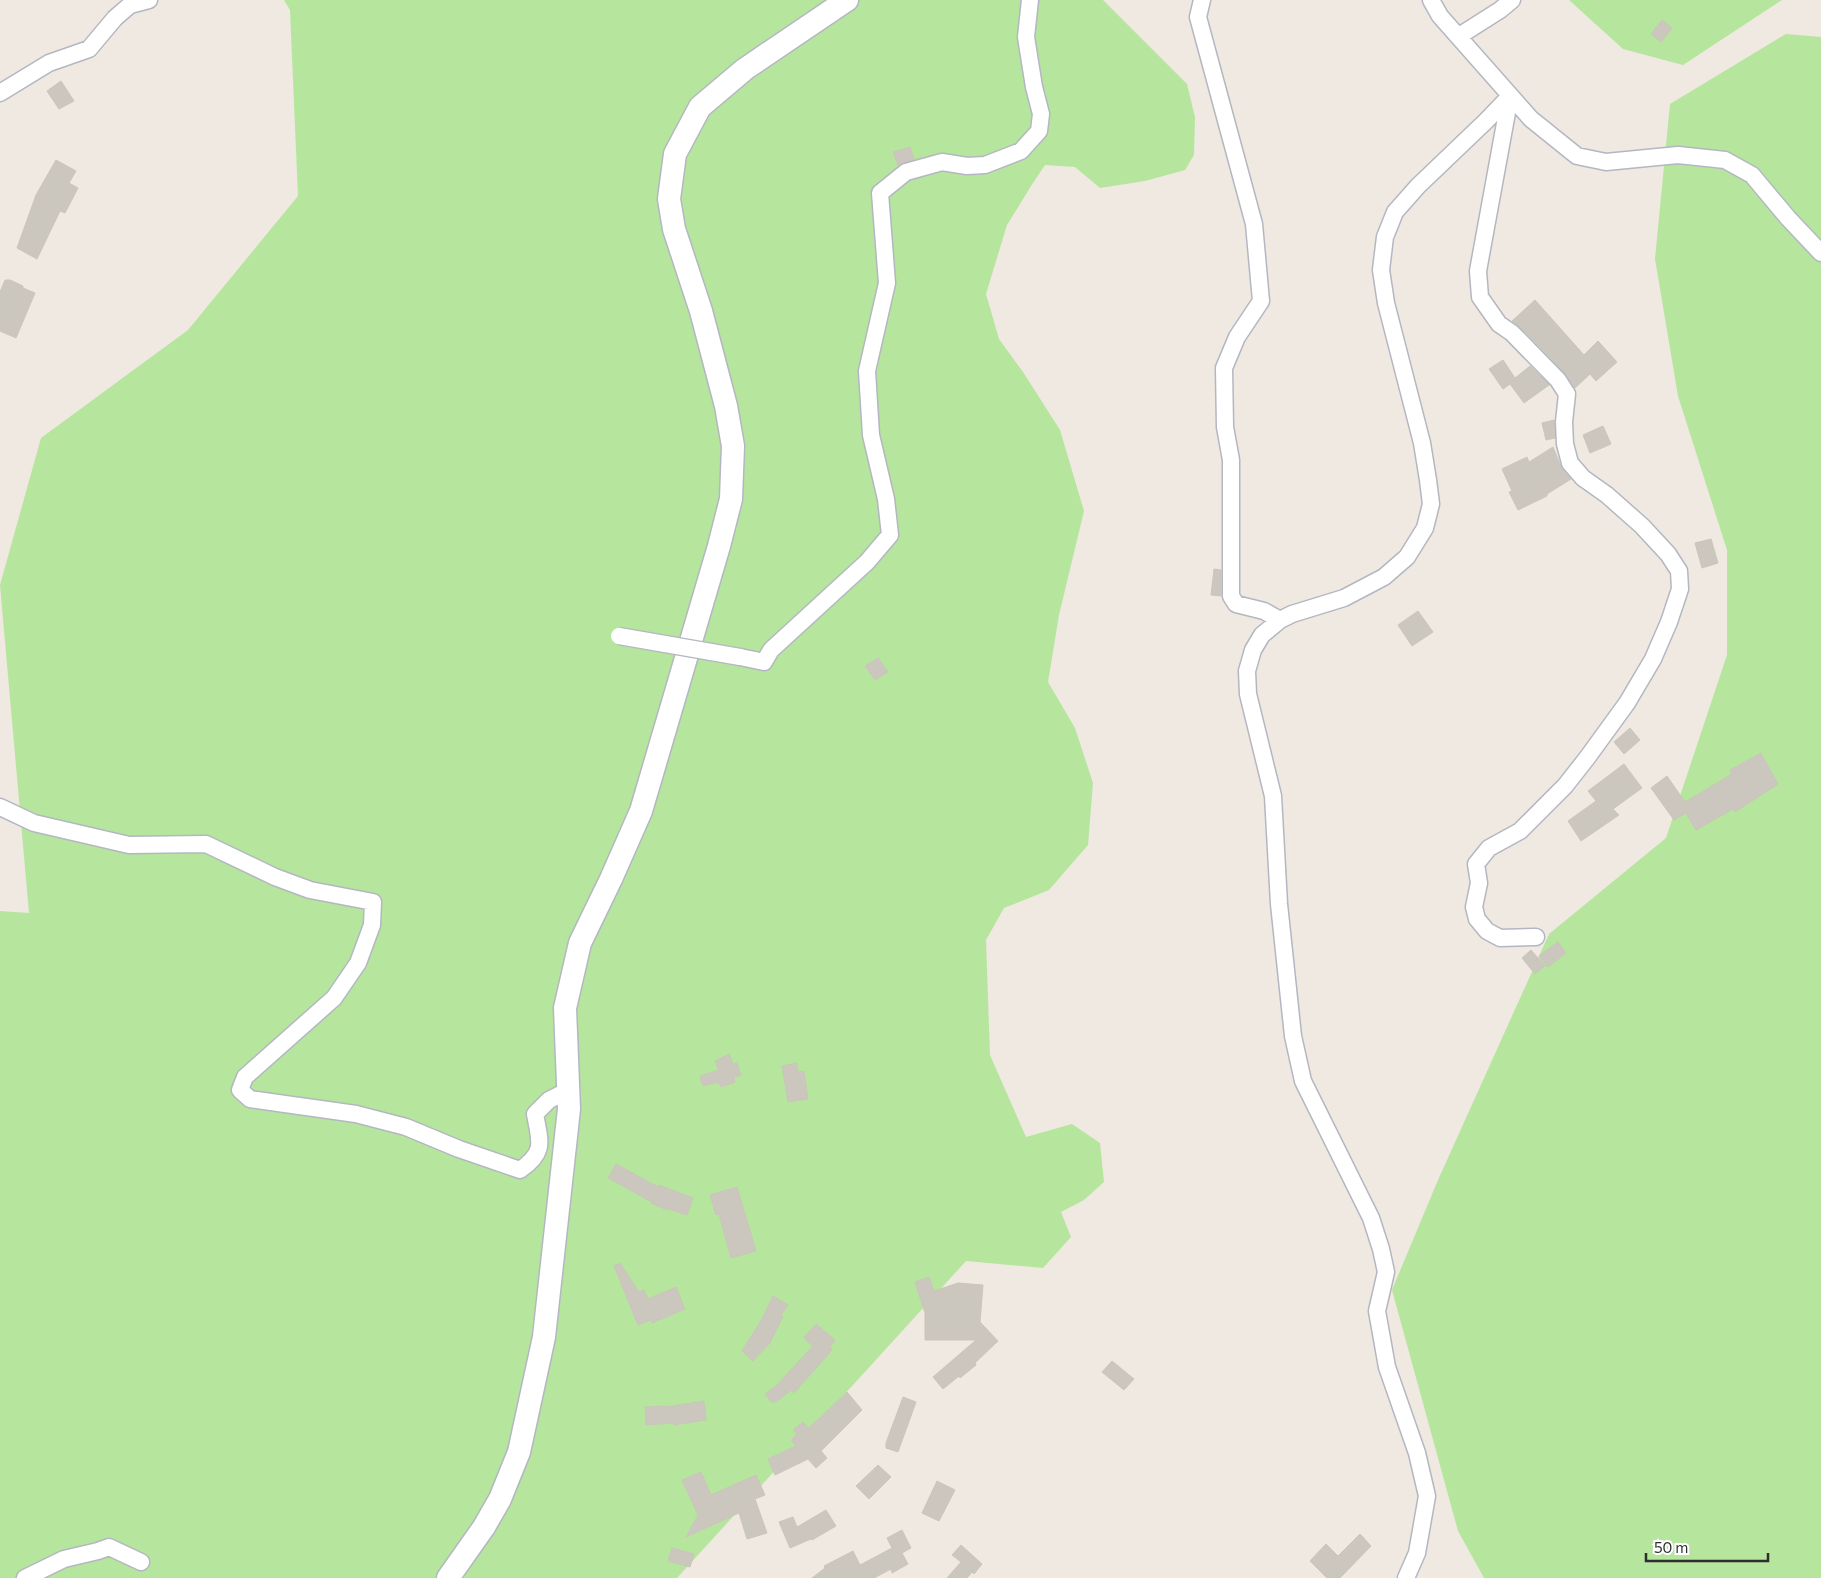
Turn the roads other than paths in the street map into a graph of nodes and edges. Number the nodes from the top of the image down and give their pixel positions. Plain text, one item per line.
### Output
1 (149, 0) edge
2 (847, 0) edge
3 (1030, 0) edge
4 (1202, 0) edge
5 (1431, 0) edge
6 (1512, 0) edge
7 (1459, 36) junction
8 (0, 93) edge
9 (1510, 96) junction
10 (1821, 253) edge
11 (1280, 620) junction
12 (619, 636) dead end
13 (0, 807) edge
14 (1536, 937) dead end
15 (567, 1091) junction
16 (141, 1562) dead end
17 (25, 1578) edge
18 (448, 1578) edge
19 (1406, 1578) edge

1 - 8 street
2 - 15 street
3 - 12 street, bridge
4 - 11 street
5 - 7 street
6 - 7 street
7 - 9 street
9 - 10 street
9 - 11 street
9 - 14 street
11 - 19 street
13 - 15 street
15 - 18 street
16 - 17 street

